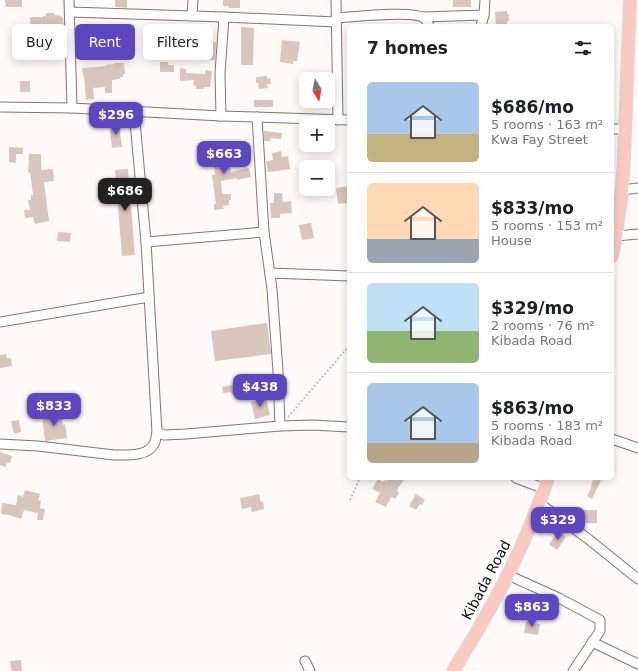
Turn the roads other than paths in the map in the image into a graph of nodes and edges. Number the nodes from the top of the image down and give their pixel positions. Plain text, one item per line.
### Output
1 (70, 0) edge
2 (193, 0) edge
3 (336, 0) edge
4 (485, 0) edge
5 (630, 0) edge
6 (70, 12) junction
7 (484, 15) junction
8 (192, 16) junction
9 (224, 17) junction
10 (423, 17) junction
11 (336, 20) junction
12 (428, 24) edge
13 (482, 24) edge
14 (0, 107) edge
15 (72, 108) junction
16 (134, 111) junction
17 (221, 116) junction
18 (257, 117) junction
19 (338, 120) junction
20 (347, 120) edge
21 (614, 129) edge
22 (625, 129) junction
23 (638, 188) edge
24 (622, 190) junction
25 (264, 232) junction
26 (638, 234) edge
27 (616, 236) junction
28 (146, 242) junction
29 (614, 246) edge
30 (270, 273) junction
31 (347, 276) edge
32 (149, 298) junction
33 (0, 322) edge
34 (280, 426) junction
35 (347, 427) edge
36 (157, 432) junction
37 (614, 440) edge
38 (0, 444) edge
39 (638, 448) edge
40 (528, 480) edge
41 (547, 483) edge
42 (539, 503) junction
43 (508, 575) junction
44 (638, 579) edge
45 (592, 642) junction
46 (305, 661) dead end
47 (638, 664) edge
48 (310, 671) edge
49 (453, 671) edge
50 (573, 671) edge

1 - 6 street
2 - 8 street
3 - 11 street
4 - 7 street
5 - 22 main road
6 - 8 street
6 - 15 street
7 - 10 street
7 - 13 street
8 - 9 street
9 - 11 street
9 - 17 street
10 - 11 street
10 - 12 street
11 - 19 street
14 - 15 street
15 - 16 street
16 - 17 street
16 - 28 street
17 - 18 street
18 - 19 street
18 - 25 street
19 - 20 street
21 - 22 street
22 - 24 main road
23 - 24 street
24 - 27 main road
25 - 28 street
25 - 30 street
26 - 27 street
27 - 29 main road
28 - 32 street
30 - 31 street
30 - 34 street
32 - 33 street
32 - 36 street
34 - 35 street
34 - 36 street
36 - 38 street
37 - 39 street
40 - 41 street
41 - 42 main road, Kibada Road
42 - 43 main road, Kibada Road
42 - 44 street
43 - 45 street
43 - 49 main road, Kibada Road
45 - 47 street
45 - 50 street
46 - 48 street

